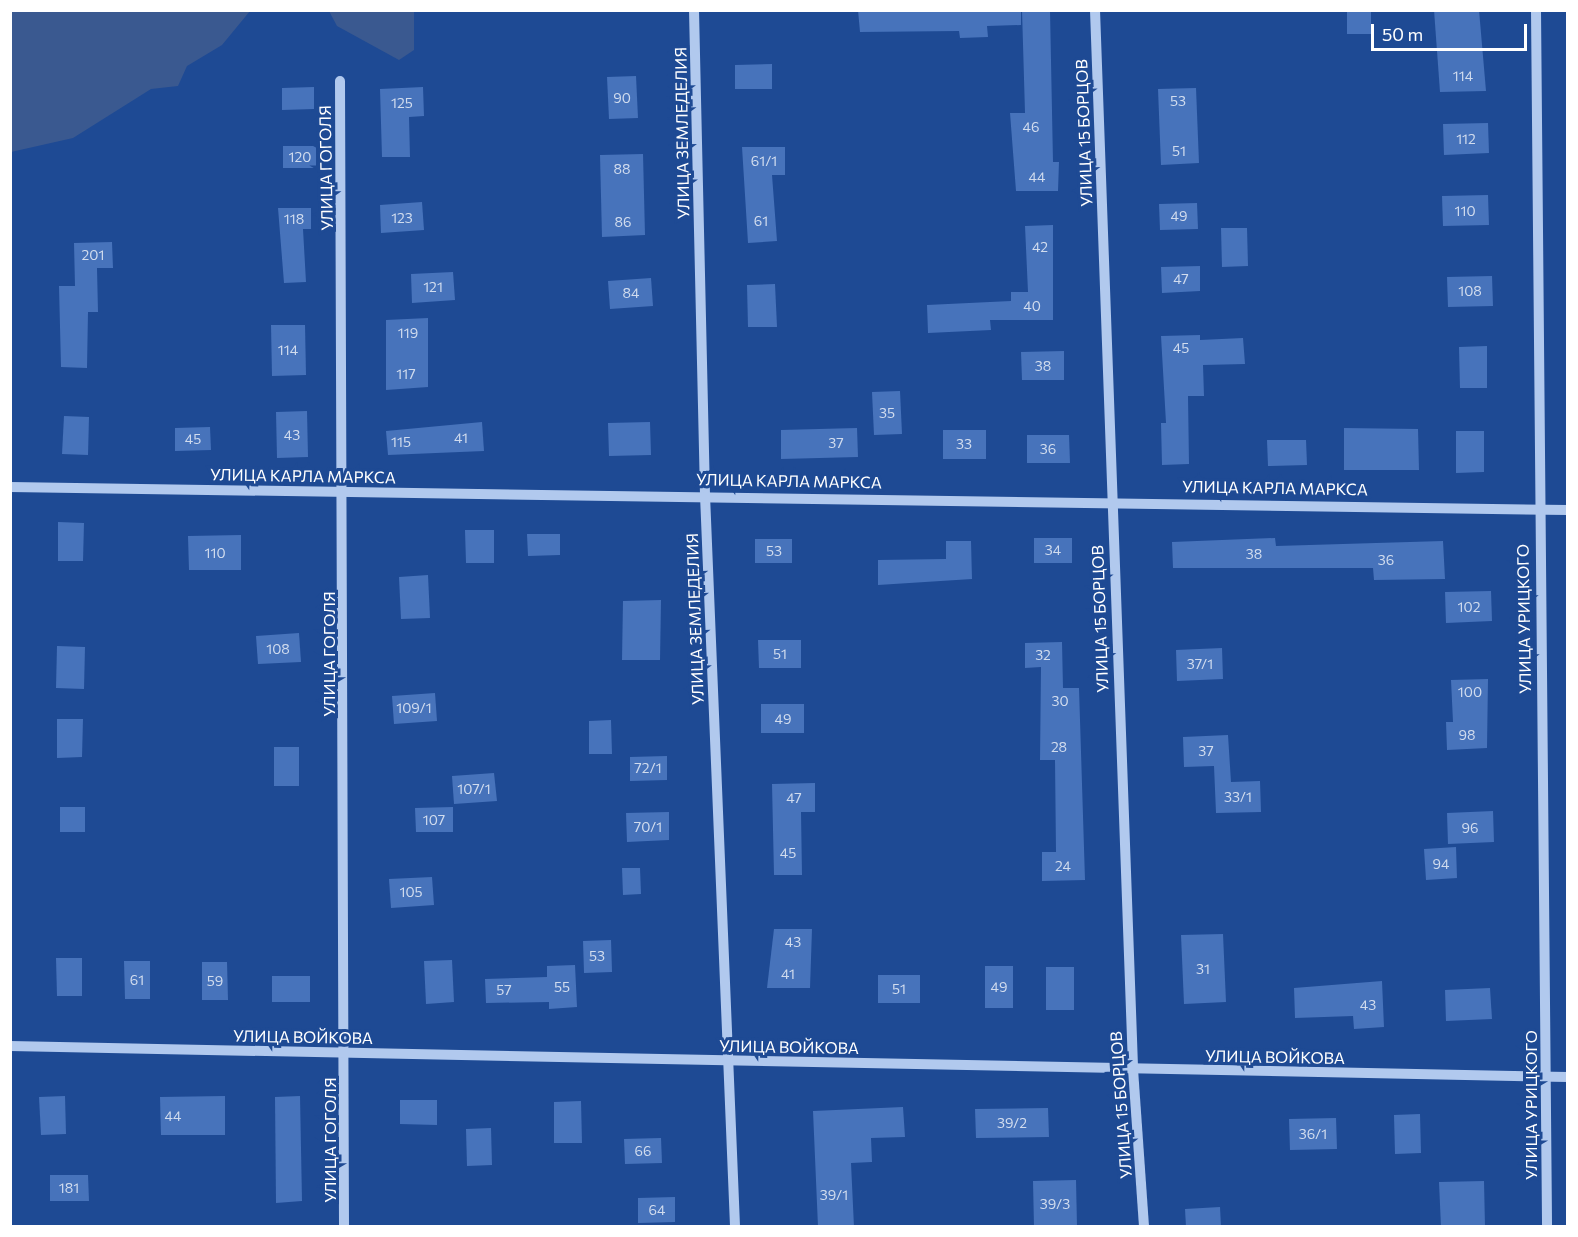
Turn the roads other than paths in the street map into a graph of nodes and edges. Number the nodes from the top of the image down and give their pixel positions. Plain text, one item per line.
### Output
1 (694, 10) edge
2 (1095, 10) edge
3 (1536, 10) edge
4 (340, 81) dead end
5 (10, 488) edge
6 (344, 491) junction
7 (705, 495) junction
8 (1110, 499) junction
9 (1537, 509) junction
10 (1568, 510) edge
11 (10, 1046) edge
12 (345, 1052) junction
13 (730, 1060) junction
14 (1133, 1069) junction
15 (1547, 1077) junction
16 (1568, 1077) edge
17 (344, 1227) edge
18 (735, 1227) edge
19 (1144, 1227) edge
20 (1547, 1227) edge

1 - 7 street, УЛИЦА ЗЕМЛЕДЕЛИЯ
2 - 8 street, УЛИЦА 15 БОРЦОВ
3 - 9 street, УЛИЦА УРИЦКОГО
4 - 6 street, УЛИЦА ГОГОЛЯ
5 - 6 street, УЛИЦА КАРЛА МАРКСА
6 - 7 street, УЛИЦА КАРЛА МАРКСА
6 - 12 street, УЛИЦА ГОГОЛЯ
7 - 8 street, УЛИЦА КАРЛА МАРКСА
7 - 13 street, УЛИЦА ЗЕМЛЕДЕЛИЯ
8 - 9 street, УЛИЦА КАРЛА МАРКСА
8 - 14 street, УЛИЦА 15 БОРЦОВ
9 - 10 street, УЛИЦА КАРЛА МАРКСА
9 - 15 street, УЛИЦА УРИЦКОГО
11 - 12 street, УЛИЦА ВОЙКОВА
12 - 13 street, УЛИЦА ВОЙКОВА
12 - 17 street, УЛИЦА ГОГОЛЯ
13 - 14 street, УЛИЦА ВОЙКОВА
13 - 18 street, УЛИЦА ЗЕМЛЕДЕЛИЯ
14 - 15 street, УЛИЦА ВОЙКОВА
14 - 19 street, УЛИЦА 15 БОРЦОВ
15 - 16 street, УЛИЦА ВОЙКОВА
15 - 20 street, УЛИЦА УРИЦКОГО

